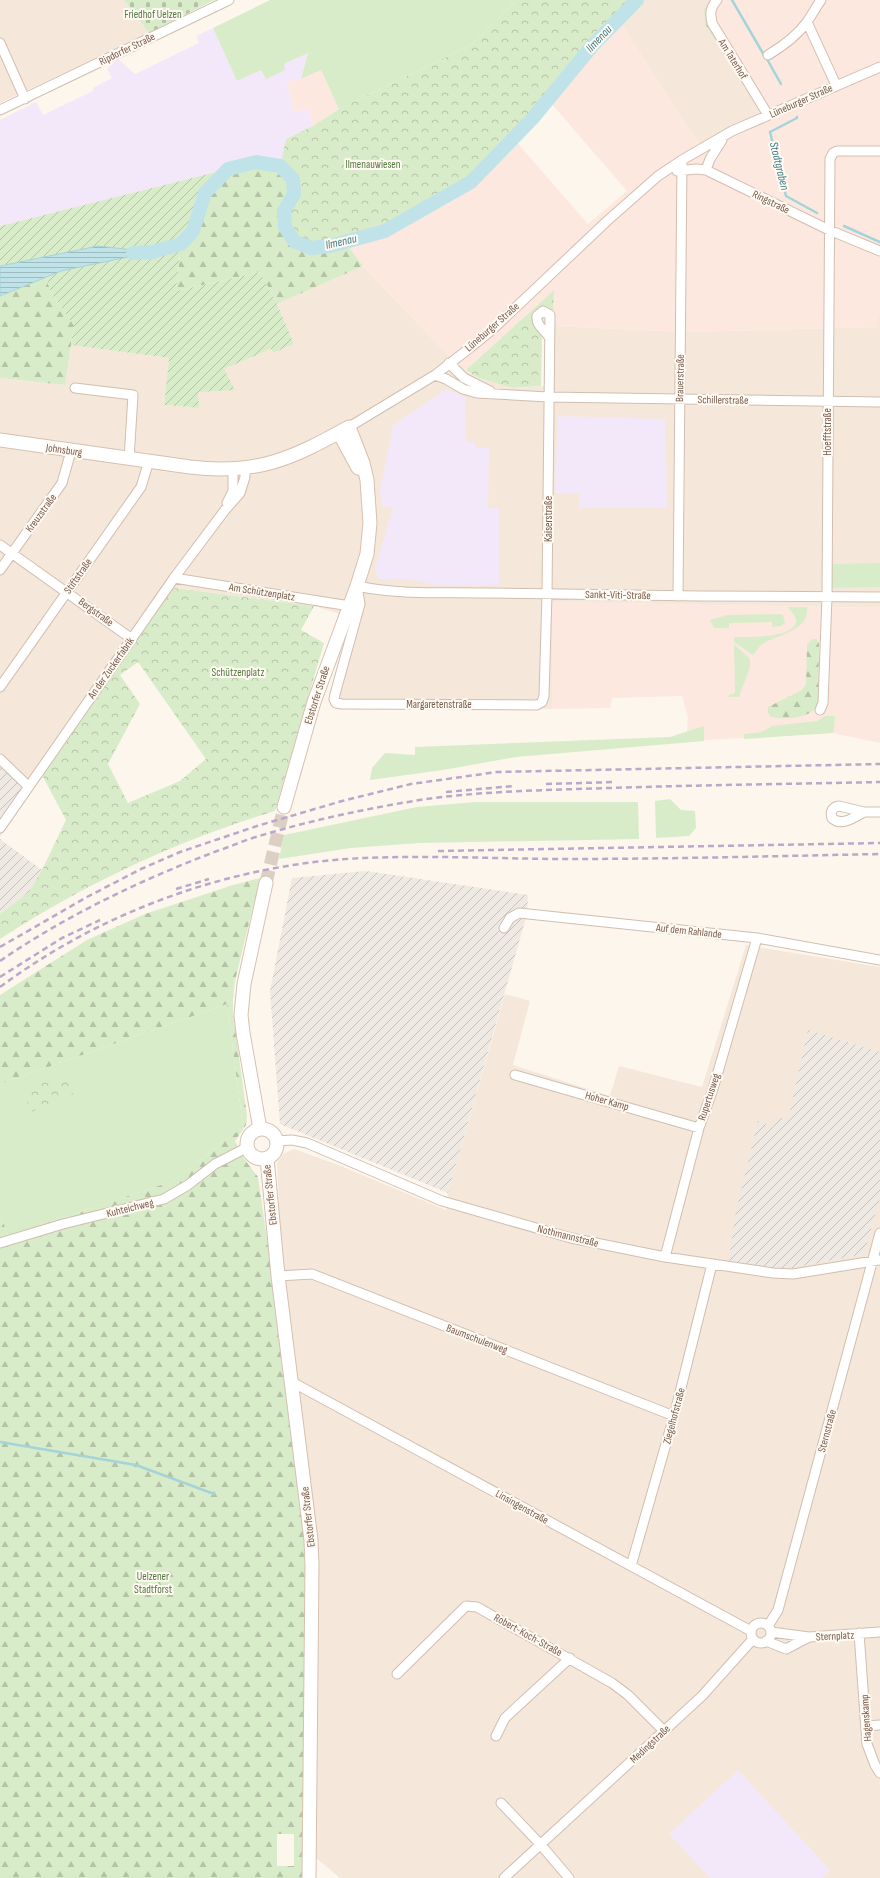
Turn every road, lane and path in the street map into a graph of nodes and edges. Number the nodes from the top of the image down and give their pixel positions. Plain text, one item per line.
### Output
1 (229, 0) edge
2 (717, 0) edge
3 (821, 0) edge
4 (807, 22) junction
5 (0, 43) edge
6 (768, 55) dead end
7 (880, 67) edge
8 (836, 85) junction
9 (25, 98) junction
10 (0, 110) edge
11 (768, 115) junction
12 (723, 138) junction
13 (880, 152) edge
14 (682, 160) junction
15 (682, 169) junction
16 (706, 170) junction
17 (658, 176) junction
18 (829, 230) junction
19 (880, 251) edge
20 (549, 337) dead end
21 (449, 363) junction
22 (435, 375) junction
23 (76, 388) dead end
24 (494, 393) junction
25 (548, 397) junction
26 (680, 399) junction
27 (827, 401) junction
28 (880, 402) edge
29 (344, 430) junction
30 (0, 440) edge
31 (71, 451) junction
32 (129, 458) junction
33 (149, 462) junction
34 (239, 469) junction
35 (0, 545) edge
36 (12, 553) junction
37 (0, 570) edge
38 (174, 578) junction
39 (357, 586) junction
40 (67, 592) junction
41 (548, 594) junction
42 (678, 596) junction
43 (827, 597) junction
44 (880, 597) edge
45 (350, 606) junction
46 (132, 638) junction
47 (0, 687) edge
48 (542, 702) joint
49 (336, 703) joint
50 (820, 710) dead end
51 (0, 759) edge
52 (28, 786) junction
53 (284, 807) tunnel mouth
54 (864, 812) dead end
55 (880, 812) edge
56 (0, 828) edge
57 (266, 883) tunnel mouth
58 (504, 928) dead end
59 (757, 938) junction
60 (880, 960) edge
61 (515, 1075) dead end
62 (699, 1128) junction
63 (260, 1129) junction
64 (277, 1141) junction
65 (248, 1147) junction
66 (267, 1158) junction
67 (880, 1233) edge
68 (0, 1243) edge
69 (665, 1257) junction
70 (876, 1261) edge
71 (712, 1264) junction
72 (278, 1276) junction
73 (292, 1382) junction
74 (674, 1416) junction
75 (631, 1566) junction
76 (769, 1629) junction
77 (880, 1632) edge
78 (859, 1633) junction
79 (752, 1635) junction
80 (808, 1637) junction
81 (766, 1641) junction
82 (570, 1658) junction
83 (397, 1674) dead end
84 (864, 1685) joint
85 (880, 1725) edge
86 (866, 1726) junction
87 (664, 1731) junction
88 (496, 1736) dead end
89 (880, 1773) edge
90 (501, 1803) dead end
91 (541, 1845) junction
92 (310, 1878) edge
93 (504, 1878) edge
94 (569, 1878) edge

1 - 9 street, Ripdorfer Straße
2 - 11 street, Am Taterhof
3 - 4 street
4 - 6 street
4 - 8 street
5 - 9 street
7 - 8 street, Lüneburger Straße
8 - 11 street, Lüneburger Straße
9 - 10 street, Ripdorfer Straße
11 - 12 street, Lüneburger Straße
12 - 14 street, Lüneburger Straße
12 - 16 street, Lüneburger Straße
13 - 18 street, Hoefftstraße
14 - 15 street, Brauerstraße
14 - 17 street, Lüneburger Straße
15 - 16 street, Ringstraße
15 - 17 street, Ringstraße
15 - 26 street, Brauerstraße
16 - 18 street, Ringstraße
17 - 21 street, Lüneburger Straße
18 - 19 street, Ringstraße
18 - 27 street, Hoefftstraße
20 - 25 street, Kaiserstraße
21 - 22 street, Lüneburger Straße
21 - 24 street, Schillerstraße
22 - 24 street, Schillerstraße
22 - 29 street, Lüneburger Straße
23 - 32 street
24 - 25 street, Schillerstraße
25 - 26 street, Schillerstraße
25 - 41 street, Kaiserstraße
26 - 27 street, Schillerstraße
26 - 42 street, Brauerstraße
27 - 28 street, Schillerstraße
27 - 43 street, Hoefftstraße
29 - 34 main road, Lüneburger Straße
29 - 39 main road, Ebstorfer Straße
30 - 31 main road, Johnsburg
31 - 32 main road, Johnsburg
31 - 36 street, Kreuzstraße
32 - 33 main road, Johnsburg
33 - 34 main road, Johnsburg
33 - 40 street, Stiftstraße
34 - 38 street, An der Zuckerfabrik
35 - 36 street, Bergstraße
36 - 37 street, Kreuzstraße
36 - 40 street, Bergstraße
38 - 45 street, Am Schützenplatz
38 - 46 street, An der Zuckerfabrik
39 - 41 street, Sankt-Viti-Straße
39 - 45 main road, Ebstorfer Straße
39 - 49 street, Ebstorfer Straße
40 - 46 street, Bergstraße
40 - 47 street, Stiftstraße
41 - 42 street, Sankt-Viti-Straße
41 - 48 street, Kaiserstraße
42 - 43 street, Sankt-Viti-Straße
43 - 44 street, Sankt-Viti-Straße
43 - 50 street, Hoefftstraße
45 - 53 main road, Ebstorfer Straße
46 - 52 street, An der Zuckerfabrik
48 - 49 street, Margaretenstraße
51 - 52 street
52 - 56 street, An der Zuckerfabrik
54 - 55 street
57 - 63 main road
58 - 59 street, Auf dem Rahlande
59 - 60 street, Auf dem Rahlande
59 - 62 street, Rupertusweg
61 - 62 street, Hoher Kamp
62 - 69 street, Rupertusweg
63 - 64 main road
63 - 65 main road
64 - 66 main road
64 - 69 street, Nothmannstraße
65 - 66 main road
65 - 68 street, Kuhteichweg
66 - 72 main road, Ebstorfer Straße
67 - 70 street, Sternstraße
69 - 71 street, Nothmannstraße
70 - 71 street, Nothmannstraße
70 - 76 street, Sternstraße
71 - 74 street, Ziegelhofstraße
72 - 73 main road, Ebstorfer Straße
72 - 74 street, Baumschulenweg
73 - 75 street, Linsingenstraße
73 - 92 main road, Ebstorfer Straße
74 - 75 street, Ziegelhofstraße
75 - 79 street, Linsingenstraße
76 - 79 street
76 - 80 street
76 - 81 street
77 - 78 street
78 - 80 street, Sternplatz
78 - 84 street, Sternplatz
79 - 81 street, Sternplatz
79 - 87 street, Medingstraße
80 - 81 street, Sternplatz
82 - 83 street, Robert-Koch-Straße
82 - 87 street, Robert-Koch-Straße
82 - 88 street
84 - 86 street, Hagenskamp
85 - 86 street
86 - 89 street, Hagenskamp
87 - 91 street, Medingstraße
90 - 91 street
91 - 93 street, Medingstraße
91 - 94 street

